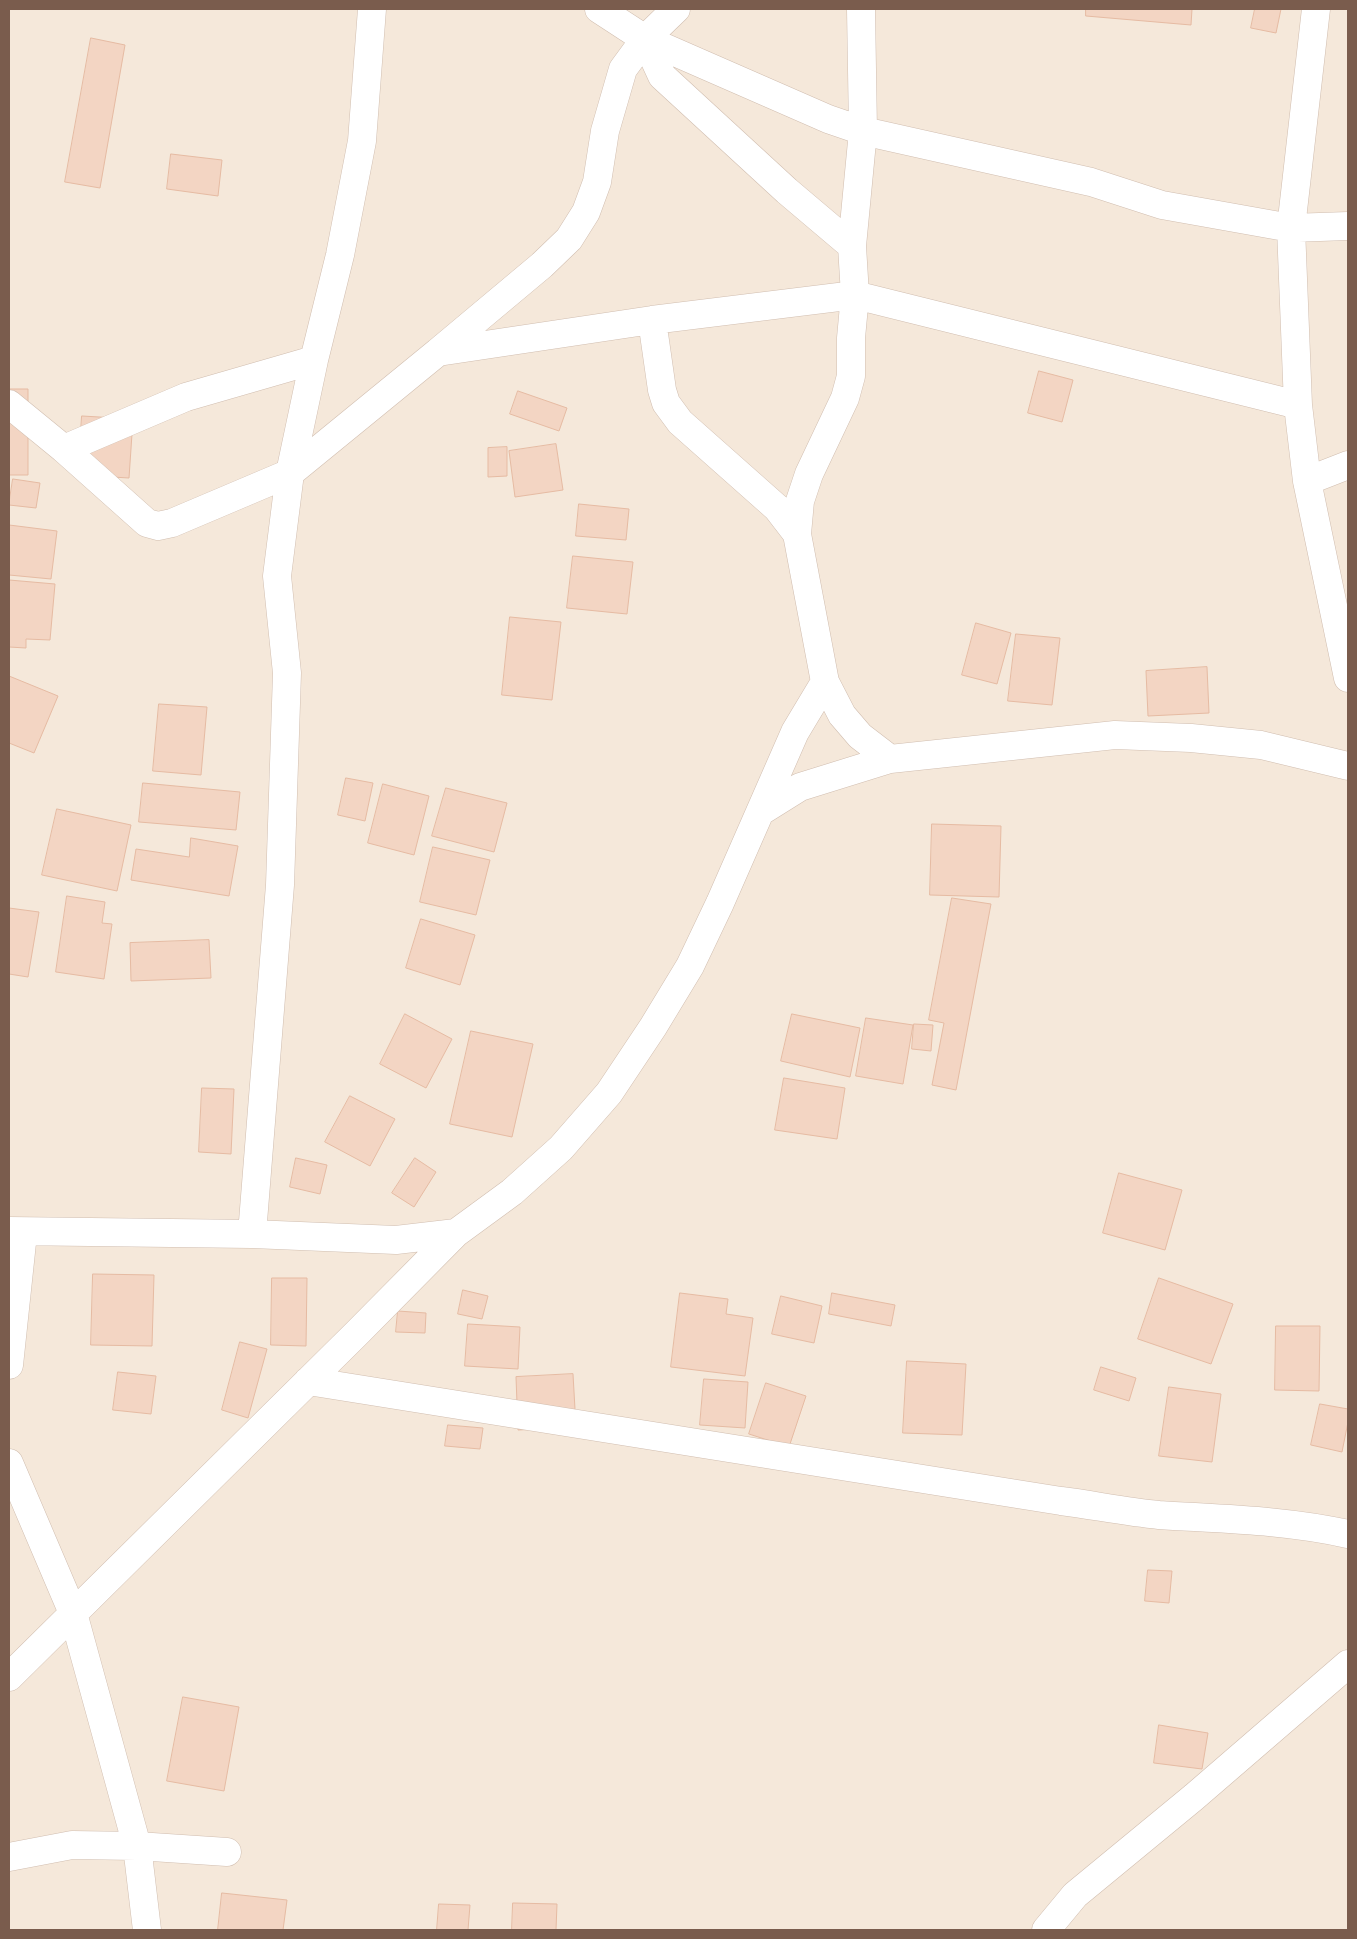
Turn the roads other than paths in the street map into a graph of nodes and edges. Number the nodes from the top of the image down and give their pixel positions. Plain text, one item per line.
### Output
1 (372, 9) edge
2 (599, 9) edge
3 (676, 9) edge
4 (861, 9) edge
5 (1316, 9) edge
6 (645, 39) junction
7 (863, 131) junction
8 (1348, 226) edge
9 (1291, 228) junction
10 (852, 246) junction
11 (856, 295) junction
12 (652, 320) junction
13 (438, 352) junction
14 (314, 360) junction
15 (9, 404) edge
16 (1298, 405) junction
17 (64, 449) junction
18 (1348, 465) edge
19 (290, 473) junction
20 (1307, 481) junction
21 (797, 534) junction
22 (1348, 678) edge
23 (825, 682) junction
24 (890, 760) junction
25 (1348, 766) edge
26 (760, 812) junction
27 (16, 1232) edge
28 (456, 1233) junction
29 (252, 1234) junction
30 (9, 1365) edge
31 (308, 1381) junction
32 (9, 1464) edge
33 (1348, 1534) edge
34 (73, 1613) junction
35 (1348, 1664) edge
36 (9, 1677) edge
37 (137, 1846) junction
38 (227, 1852) dead end
39 (9, 1857) edge
40 (147, 1930) edge
41 (1046, 1930) edge

1 - 14 street
2 - 6 street
3 - 6 street
4 - 7 street
5 - 9 street
6 - 7 street
6 - 10 street
6 - 13 street
7 - 9 street
7 - 10 street
8 - 9 street
9 - 16 street
10 - 11 street
11 - 12 street
11 - 16 street
11 - 21 street
12 - 13 street
12 - 21 street
13 - 19 street
14 - 17 street
14 - 19 street
15 - 17 street
16 - 20 street
17 - 19 street
18 - 20 street
19 - 29 street
20 - 22 street
21 - 23 street
23 - 24 street
23 - 26 street
24 - 25 street
24 - 26 street
26 - 28 street
27 - 29 street
27 - 30 street
28 - 29 street
28 - 31 street
31 - 33 street
31 - 34 street
32 - 34 street
34 - 36 street
34 - 37 street
35 - 41 street
37 - 38 street
37 - 39 street
37 - 40 street

